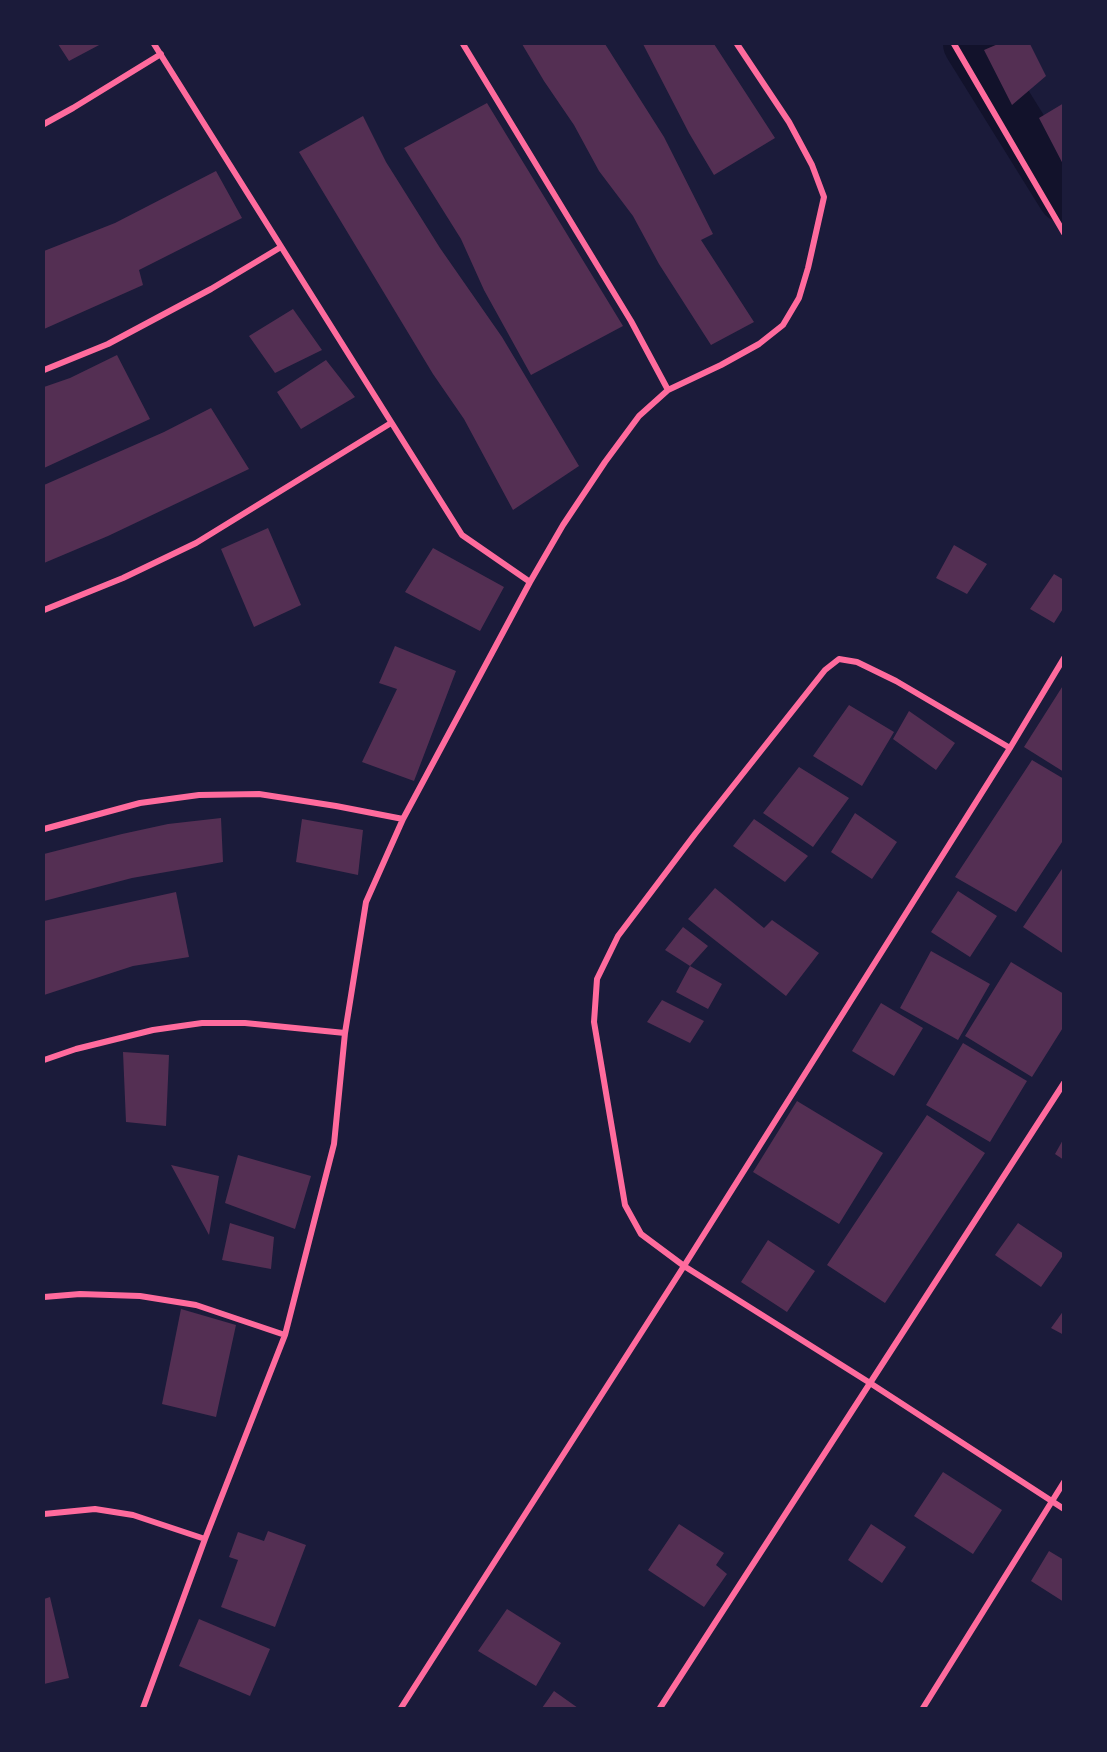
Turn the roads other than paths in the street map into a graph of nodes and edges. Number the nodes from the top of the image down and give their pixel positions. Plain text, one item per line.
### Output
1 (154, 44) edge
2 (463, 44) edge
3 (737, 44) edge
4 (954, 44) edge
5 (161, 54) junction
6 (44, 124) edge
7 (1064, 233) edge
8 (281, 247) junction
9 (44, 370) edge
10 (668, 390) junction
11 (391, 423) junction
12 (530, 582) junction
13 (44, 610) edge
14 (1064, 658) edge
15 (1010, 748) junction
16 (403, 819) junction
17 (44, 829) edge
18 (345, 1033) junction
19 (44, 1060) edge
20 (1064, 1083) edge
21 (684, 1266) junction
22 (44, 1297) edge
23 (285, 1335) junction
24 (870, 1383) junction
25 (1064, 1482) edge
26 (1051, 1502) junction
27 (1064, 1509) edge
28 (44, 1514) edge
29 (205, 1539) junction
30 (143, 1708) edge
31 (401, 1708) edge
32 (660, 1708) edge
33 (923, 1708) edge

1 - 5 street
2 - 10 street
3 - 10 street
4 - 7 street
5 - 6 street
5 - 8 street
8 - 9 street
8 - 11 street
10 - 12 street
11 - 12 street
11 - 13 street
12 - 16 street
14 - 15 street
15 - 21 street
15 - 21 street
16 - 17 street
16 - 18 street
18 - 19 street
18 - 23 street
20 - 24 street
21 - 24 street
21 - 31 street
22 - 23 street
23 - 29 street
24 - 26 street
24 - 32 street
25 - 26 street
26 - 27 street
26 - 33 street
28 - 29 street
29 - 30 street

